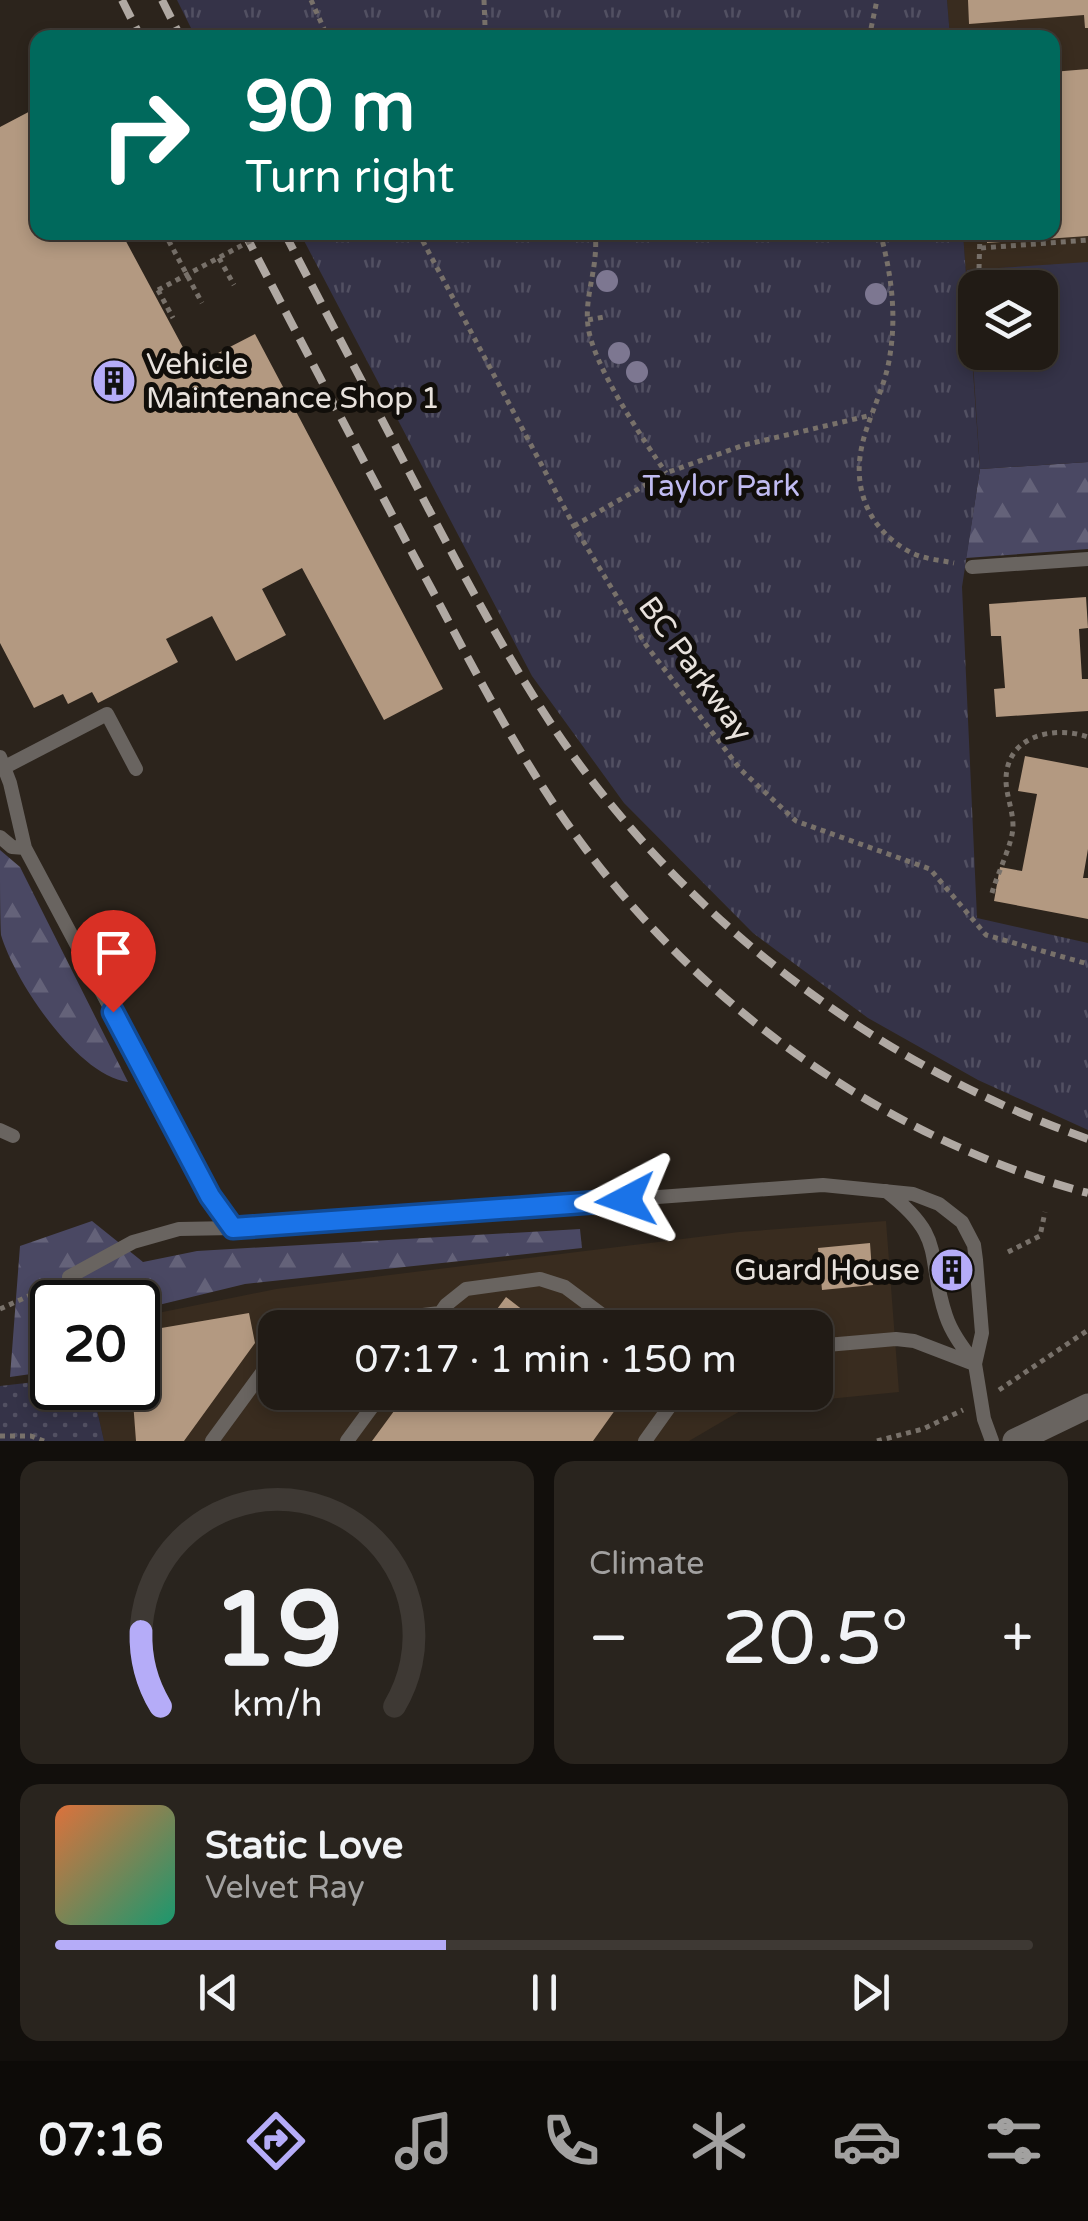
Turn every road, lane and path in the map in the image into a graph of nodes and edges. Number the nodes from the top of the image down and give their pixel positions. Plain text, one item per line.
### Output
1 (311, 0) edge
2 (484, 0) edge
3 (877, 0) edge
4 (324, 30) edge
5 (487, 30) edge
6 (871, 30) edge
7 (168, 240) edge
8 (252, 240) edge
9 (422, 240) edge
10 (596, 240) edge
11 (882, 240) edge
12 (980, 240) edge
13 (1088, 240) edge
14 (980, 248) junction
15 (219, 258) junction
16 (979, 269) dead end
17 (187, 276) junction
18 (234, 285) dead end
19 (202, 303) dead end
20 (604, 316) dead end
21 (172, 318) dead end
22 (588, 320) junction
23 (872, 414) junction
24 (666, 473) junction
25 (574, 526) junction
26 (1088, 559) edge
27 (972, 567) joint
28 (1088, 737) edge
29 (2, 762) edge
30 (136, 769) dead end
31 (0, 837) edge
32 (25, 848) junction
33 (992, 893) dead end
34 (1088, 964) edge
35 (885, 1190) junction
36 (1045, 1212) dead end
37 (233, 1228) junction
38 (1008, 1252) dead end
39 (68, 1276) joint
40 (0, 1309) edge
41 (443, 1310) edge
42 (595, 1310) edge
43 (833, 1344) edge
44 (975, 1364) junction
45 (258, 1378) edge
46 (1088, 1406) edge
47 (370, 1410) edge
48 (667, 1410) edge
49 (0, 1436) edge
50 (44, 1441) edge
51 (212, 1441) edge
52 (348, 1441) edge
53 (645, 1441) edge
54 (992, 1441) edge
55 (1015, 1441) edge

1 - 4 path
2 - 5 path
3 - 6 path
7 - 17 path
8 - 15 path, bridge
9 - 25 path, BC Parkway
10 - 22 path
11 - 23 path
12 - 14 path
13 - 14 path
14 - 16 path
15 - 17 path, bridge
15 - 18 path
17 - 19 path
17 - 21 path, bridge
20 - 22 path
22 - 24 path
23 - 24 path
23 - 27 path
24 - 25 path
25 - 34 path, BC Parkway
26 - 27 lane
28 - 33 path
29 - 30 lane
29 - 32 lane
31 - 32 lane
32 - 37 lane
35 - 37 lane
35 - 44 lane
35 - 44 lane
36 - 38 path
37 - 39 lane
39 - 40 path
41 - 42 lane
43 - 44 lane
44 - 54 lane
45 - 51 lane
46 - 55 street
47 - 52 lane
48 - 53 lane
49 - 50 path

